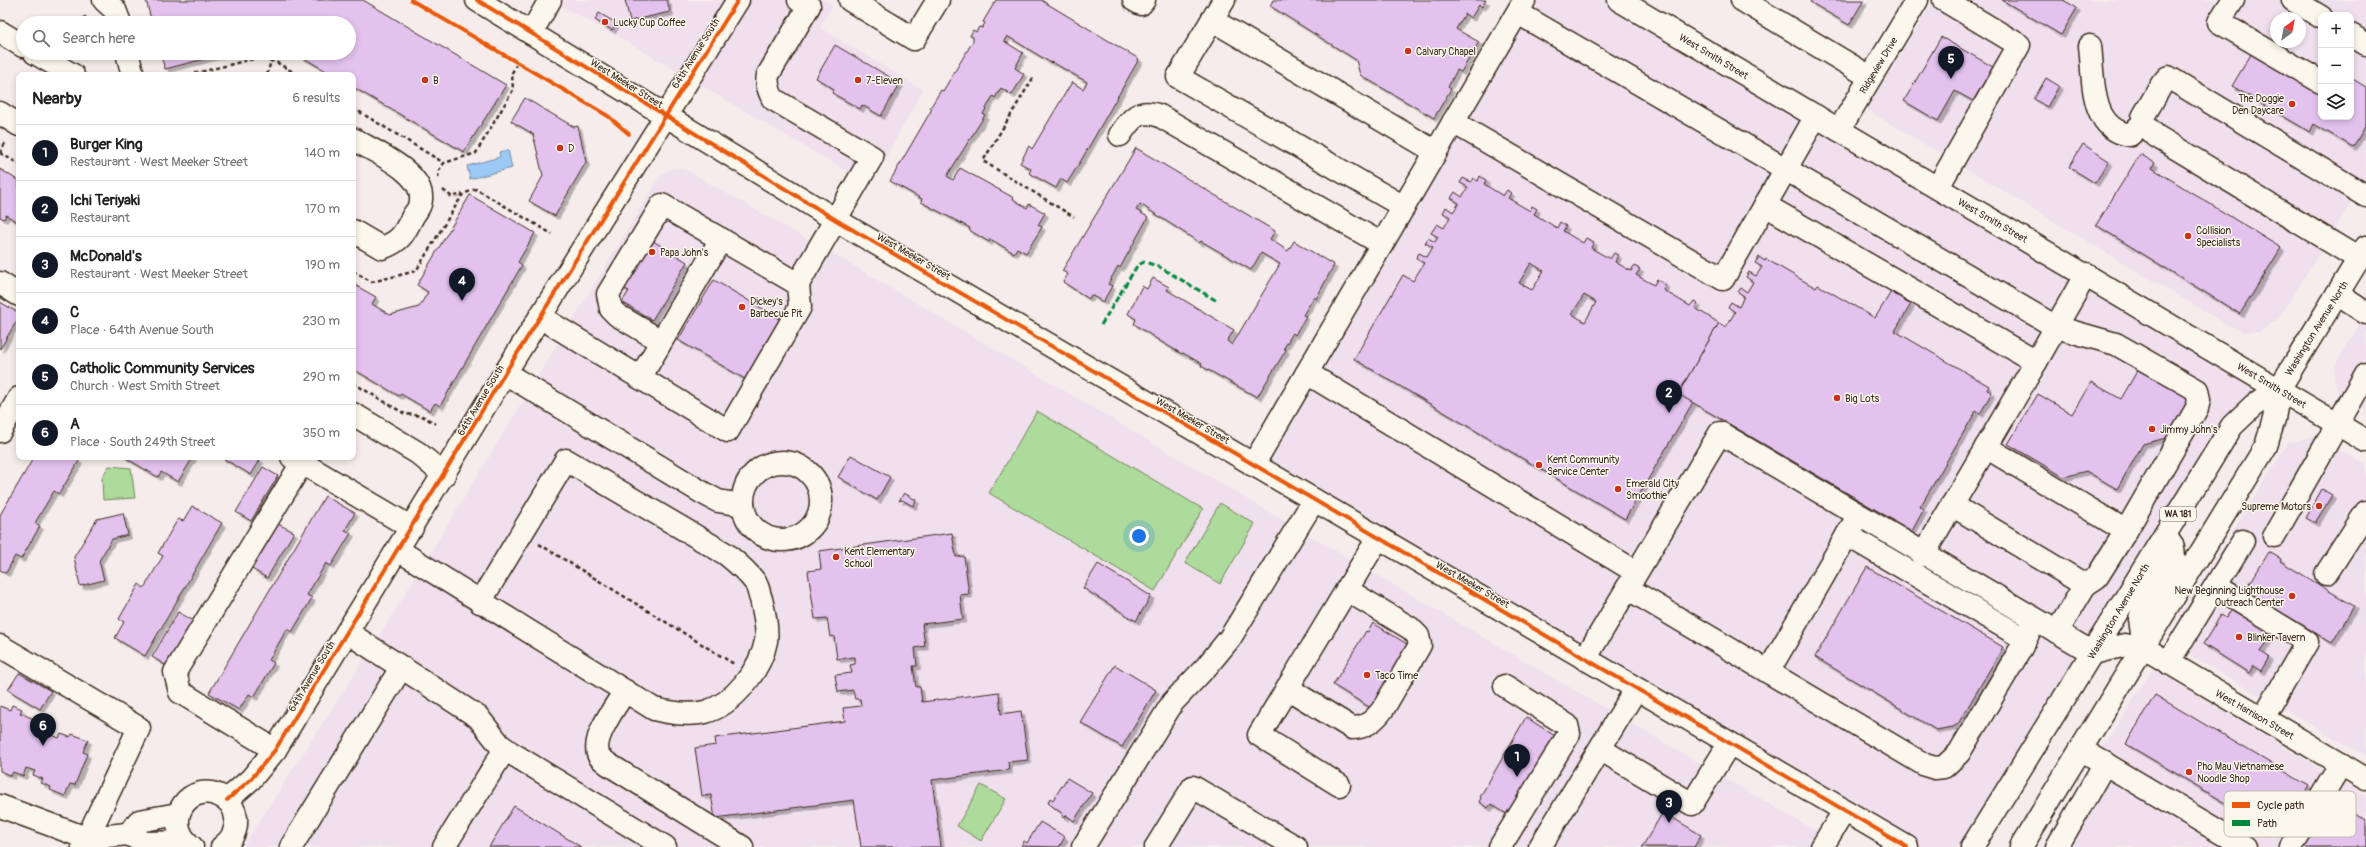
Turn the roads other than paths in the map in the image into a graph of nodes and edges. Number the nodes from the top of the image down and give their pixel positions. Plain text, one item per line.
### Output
1 (104, 0) edge
2 (477, 0) edge
3 (550, 0) edge
4 (738, 0) edge
5 (799, 0) edge
6 (850, 0) edge
7 (938, 0) edge
8 (1134, 0) edge
9 (1144, 0) edge
10 (1224, 0) edge
11 (1619, 0) edge
12 (1742, 0) edge
13 (1917, 0) edge
14 (1944, 0) edge
15 (2233, 0) edge
16 (2293, 0) edge
17 (1521, 7) edge
18 (2318, 15) edge
19 (117, 16) edge
20 (1212, 20) junction
21 (0, 32) edge
22 (531, 33) junction
23 (2354, 37) edge
24 (16, 42) edge
25 (2366, 44) edge
26 (2090, 46) dead end
27 (47, 60) edge
28 (130, 60) edge
29 (68, 72) edge
30 (132, 72) edge
31 (1870, 77) junction
32 (2318, 80) edge
33 (0, 113) edge
34 (665, 116) junction
35 (1816, 116) junction
36 (16, 122) edge
37 (1453, 122) junction
38 (2143, 124) junction
39 (1839, 130) junction
40 (1120, 135) dead end
41 (356, 141) edge
42 (1436, 152) junction
43 (1786, 170) junction
44 (1938, 188) junction
45 (2366, 196) edge
46 (1765, 206) junction
47 (1404, 207) junction
48 (836, 220) junction
49 (356, 234) edge
50 (721, 239) junction
51 (1382, 244) junction
52 (2362, 253) edge
53 (2086, 274) junction
54 (0, 283) edge
55 (798, 284) junction
56 (16, 293) edge
57 (2337, 294) junction
58 (2366, 313) edge
59 (540, 317) junction
60 (2056, 327) junction
61 (661, 341) junction
62 (2036, 362) junction
63 (505, 373) junction
64 (1307, 373) junction
65 (2366, 374) edge
66 (640, 378) junction
67 (2279, 389) junction
68 (16, 403) edge
69 (356, 416) edge
70 (2336, 424) junction
71 (0, 430) edge
72 (2366, 441) edge
73 (1986, 447) junction
74 (297, 460) edge
75 (1253, 465) junction
76 (444, 475) junction
77 (1314, 500) junction
78 (743, 505) dead end
79 (1952, 505) junction
80 (2366, 512) edge
81 (1858, 515) junction
82 (412, 528) junction
83 (2126, 531) junction
84 (1847, 535) junction
85 (2165, 535) junction
86 (2274, 536) dead end
87 (1378, 538) junction
88 (2243, 541) dead end
89 (398, 550) junction
90 (1923, 555) junction
91 (2326, 574) dead end
92 (1632, 580) junction
93 (2085, 585) junction
94 (2216, 586) junction
95 (1347, 590) junction
96 (480, 602) junction
97 (2035, 620) junction
98 (347, 632) junction
99 (2058, 632) junction
100 (2025, 639) junction
101 (0, 646) edge
102 (2144, 648) junction
103 (2093, 653) junction
104 (1585, 659) junction
105 (2168, 663) junction
106 (401, 668) junction
107 (1768, 672) junction
108 (1505, 686) dead end
109 (1287, 688) junction
110 (1636, 689) junction
111 (625, 691) junction
112 (2263, 718) junction
113 (1730, 744) junction
114 (505, 749) junction
115 (1600, 749) junction
116 (275, 750) junction
117 (2082, 750) junction
118 (2105, 763) junction
119 (2341, 764) junction
120 (2366, 779) edge
121 (1339, 785) dead end
122 (2325, 791) edge
123 (227, 800) junction
124 (0, 806) edge
125 (1844, 812) junction
126 (178, 814) junction
127 (128, 834) junction
128 (2224, 834) edge
129 (2228, 837) edge
130 (2297, 837) edge
131 (84, 843) edge
132 (188, 844) edge
133 (222, 847) edge
134 (291, 847) edge
135 (444, 847) edge
136 (665, 847) edge
137 (742, 847) edge
138 (1083, 847) edge
139 (1156, 847) edge
140 (1296, 847) edge
141 (1500, 847) edge
142 (1540, 847) edge
143 (1822, 847) edge
144 (1907, 847) edge
145 (1972, 847) edge
146 (2021, 847) edge
147 (2057, 847) edge
148 (2245, 847) edge
149 (2291, 847) edge

1 - 19 main road
2 - 22 main road, West Meeker Street
3 - 22 main road
4 - 34 main road, 64th Avenue South
5 - 48 main road
6 - 7 main road
8 - 9 main road
10 - 20 main road
11 - 35 main road, West Smith Street
12 - 31 main road
13 - 31 main road, Ridgeview Drive
14 - 44 main road
15 - 32 main road
16 - 18 main road
17 - 37 main road
17 - 43 main road
20 - 42 main road
20 - 47 main road
21 - 24 main road
22 - 34 main road, West Meeker Street
23 - 25 main road
26 - 38 main road
27 - 29 main road
28 - 30 main road
31 - 39 main road, Ridgeview Drive
33 - 36 main road
34 - 48 main road, West Meeker Street
34 - 59 main road, 64th Avenue South
35 - 39 main road, West Smith Street
35 - 43 main road
37 - 42 main road
37 - 46 main road
38 - 45 main road
38 - 52 main road
39 - 44 main road, West Smith Street
40 - 51 main road
41 - 49 main road
42 - 47 main road
43 - 46 main road
43 - 60 main road
44 - 53 main road, West Smith Street
46 - 62 main road
47 - 51 main road
48 - 55 main road
48 - 75 main road, West Meeker Street
50 - 55 main road
50 - 61 main road
50 - 61 main road
51 - 64 main road
52 - 57 main road, Washington Avenue North / WA 181
53 - 60 main road
53 - 67 main road, West Smith Street
54 - 56 main road
55 - 66 main road
57 - 58 main road
57 - 67 main road, Washington Avenue North / WA 181
59 - 63 main road, 64th Avenue South
59 - 66 main road
60 - 62 main road
60 - 83 main road
61 - 66 main road
62 - 73 main road
63 - 76 main road, 64th Avenue South
63 - 78 main road
64 - 75 main road
64 - 92 main road
65 - 70 main road
67 - 70 main road, West Smith Street
67 - 85 main road, Washington Avenue North / WA 181
67 - 102 main road, Washington Avenue North / WA 181
68 - 71 main road
69 - 76 main road
70 - 72 main road, West Smith Street
70 - 86 main road
73 - 79 main road
73 - 83 main road
74 - 82 main road
74 - 116 main road
75 - 77 main road, West Meeker Street
76 - 82 main road, 64th Avenue South
77 - 87 main road, West Meeker Street
77 - 138 main road
79 - 90 main road
79 - 93 main road
80 - 91 main road
81 - 84 main road
81 - 90 main road
81 - 92 main road
82 - 89 main road, 64th Avenue South
83 - 93 main road
84 - 100 main road
84 - 107 main road
85 - 102 main road
85 - 103 main road, Washington Avenue North / WA 181
87 - 95 main road
87 - 104 main road, West Meeker Street
88 - 94 main road
89 - 96 main road
89 - 98 main road, 64th Avenue South
90 - 97 main road
92 - 104 main road
92 - 107 main road
93 - 99 main road
94 - 105 main road
94 - 112 main road
95 - 109 main road
95 - 109 main road
96 - 111 main road
96 - 111 main road
97 - 99 main road
97 - 100 main road
98 - 106 main road
98 - 116 main road, 64th Avenue South
99 - 103 main road
100 - 107 main road
101 - 131 main road
102 - 103 main road, West Harrison Street
102 - 105 main road, West Harrison Street
102 - 117 main road, Washington Avenue North / WA 181
103 - 145 main road, Washington Avenue North / WA 181
104 - 110 main road, West Meeker Street
105 - 112 main road, West Harrison Street
106 - 114 main road
106 - 134 main road
108 - 141 main road
109 - 121 main road
110 - 113 main road, West Meeker Street
110 - 115 main road
111 - 137 main road
112 - 119 main road, West Harrison Street
113 - 115 main road
113 - 125 main road, West Meeker Street
114 - 135 main road
114 - 136 main road
115 - 142 main road
116 - 123 main road, 64th Avenue South
117 - 118 main road
117 - 146 main road, Washington Avenue North / WA 181
118 - 128 main road
118 - 147 main road
119 - 120 main road, West Harrison Street
119 - 122 main road
123 - 126 main road
123 - 133 main road
124 - 131 main road
125 - 143 main road
125 - 144 main road, West Meeker Street
126 - 127 main road
126 - 132 main road
127 - 131 main road
127 - 132 main road
129 - 148 main road
130 - 149 main road
139 - 140 main road

